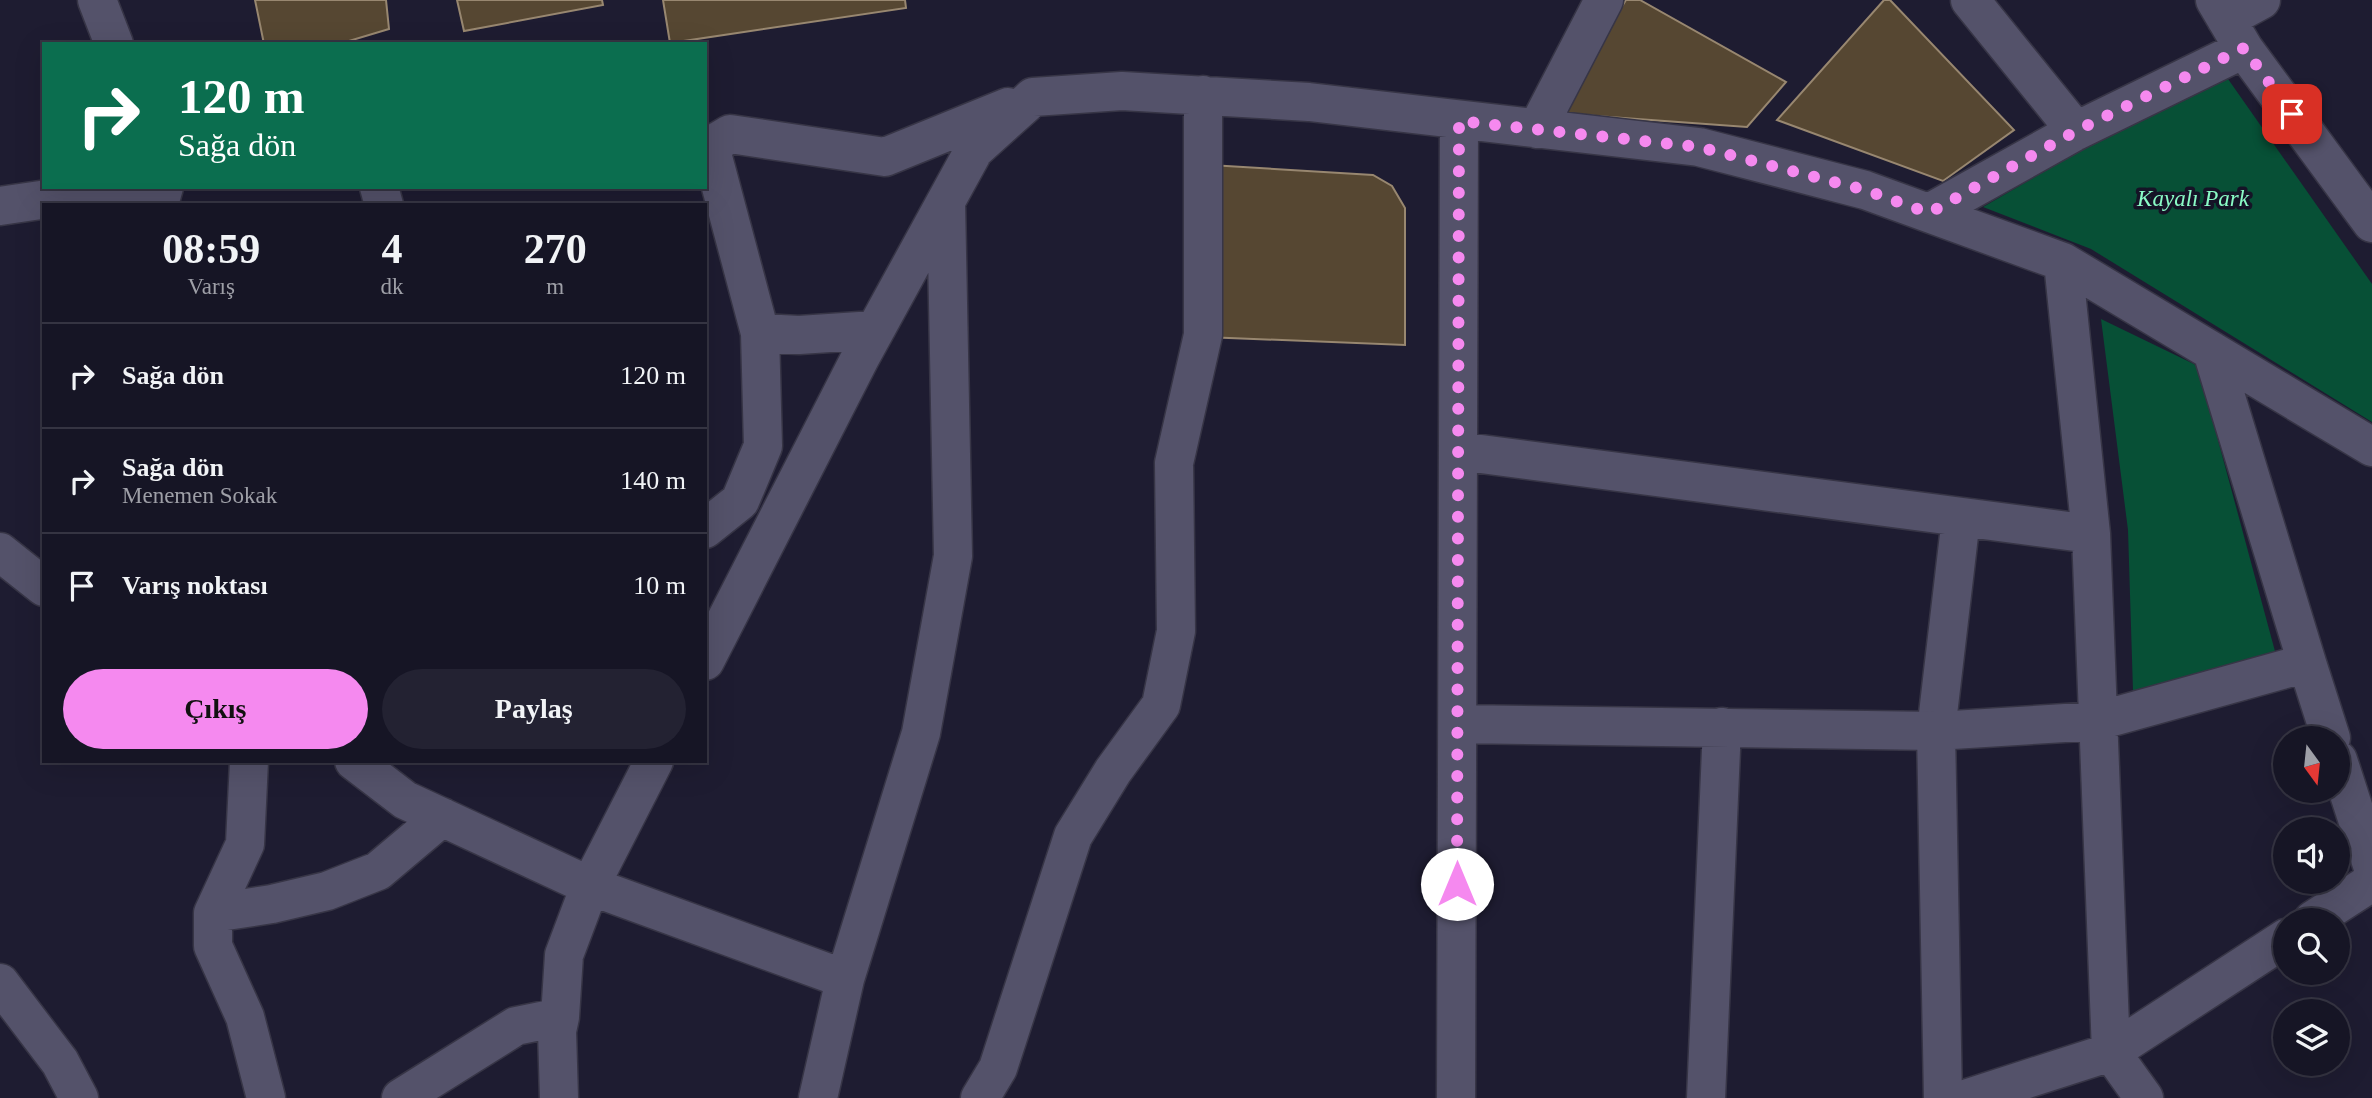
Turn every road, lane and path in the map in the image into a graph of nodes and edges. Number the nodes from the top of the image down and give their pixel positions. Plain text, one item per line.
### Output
1 (97, 0) edge
2 (1604, 0) edge
3 (1970, 0) edge
4 (2261, 0) edge
5 (2228, 22) edge
6 (113, 42) edge
7 (1203, 95) junction
8 (1033, 97) junction
9 (1459, 121) junction
10 (1537, 129) junction
11 (2076, 131) junction
12 (718, 132) edge
13 (115, 189) edge
14 (946, 200) junction
15 (0, 206) edge
16 (1929, 213) junction
17 (2372, 223) edge
18 (2063, 262) junction
19 (875, 330) junction
20 (760, 333) junction
21 (2212, 351) junction
22 (2372, 447) edge
23 (1458, 452) junction
24 (1961, 518) junction
25 (707, 527) edge
26 (2091, 534) junction
27 (0, 552) edge
28 (42, 585) edge
29 (707, 657) edge
30 (2307, 663) junction
31 (2098, 721) junction
32 (1458, 724) junction
33 (2327, 726) edge
34 (1722, 727) junction
35 (1936, 732) junction
36 (249, 763) edge
37 (357, 763) edge
38 (653, 763) edge
39 (2350, 797) edge
40 (442, 817) junction
41 (2372, 865) edge
42 (2372, 882) edge
43 (590, 886) junction
44 (2332, 908) edge
45 (213, 913) junction
46 (2273, 947) edge
47 (845, 979) junction
48 (0, 983) edge
49 (560, 1017) junction
50 (2111, 1052) junction
51 (79, 1098) edge
52 (266, 1098) edge
53 (401, 1098) edge
54 (559, 1098) edge
55 (818, 1098) edge
56 (980, 1098) edge
57 (1456, 1098) edge
58 (1706, 1098) edge
59 (1943, 1098) edge
60 (1968, 1098) edge
61 (2144, 1098) edge

1 - 6 street
2 - 10 street
3 - 11 street
4 - 5 street
5 - 11 street
5 - 17 street
7 - 8 street
7 - 9 street
7 - 56 street
8 - 12 street
8 - 14 street
9 - 10 street
9 - 23 street
10 - 16 street
11 - 16 street
12 - 20 street
13 - 15 street
14 - 19 street
14 - 47 street
16 - 18 street
18 - 21 street
18 - 26 street
19 - 20 street
19 - 29 street
20 - 25 street
21 - 22 street
21 - 30 street
23 - 24 street
23 - 32 street
24 - 26 street
24 - 35 street
26 - 31 street
27 - 28 street
30 - 31 street
30 - 33 street
31 - 35 street
31 - 50 street
32 - 34 street
32 - 57 street
34 - 35 street
34 - 58 street
35 - 59 street
36 - 45 street
37 - 40 street
38 - 43 street
39 - 41 street
40 - 43 street
40 - 45 street
42 - 44 street
43 - 47 street
43 - 49 street
45 - 52 street
46 - 50 street
47 - 55 street
48 - 51 street
49 - 53 street
49 - 54 street
50 - 60 street
50 - 61 street

